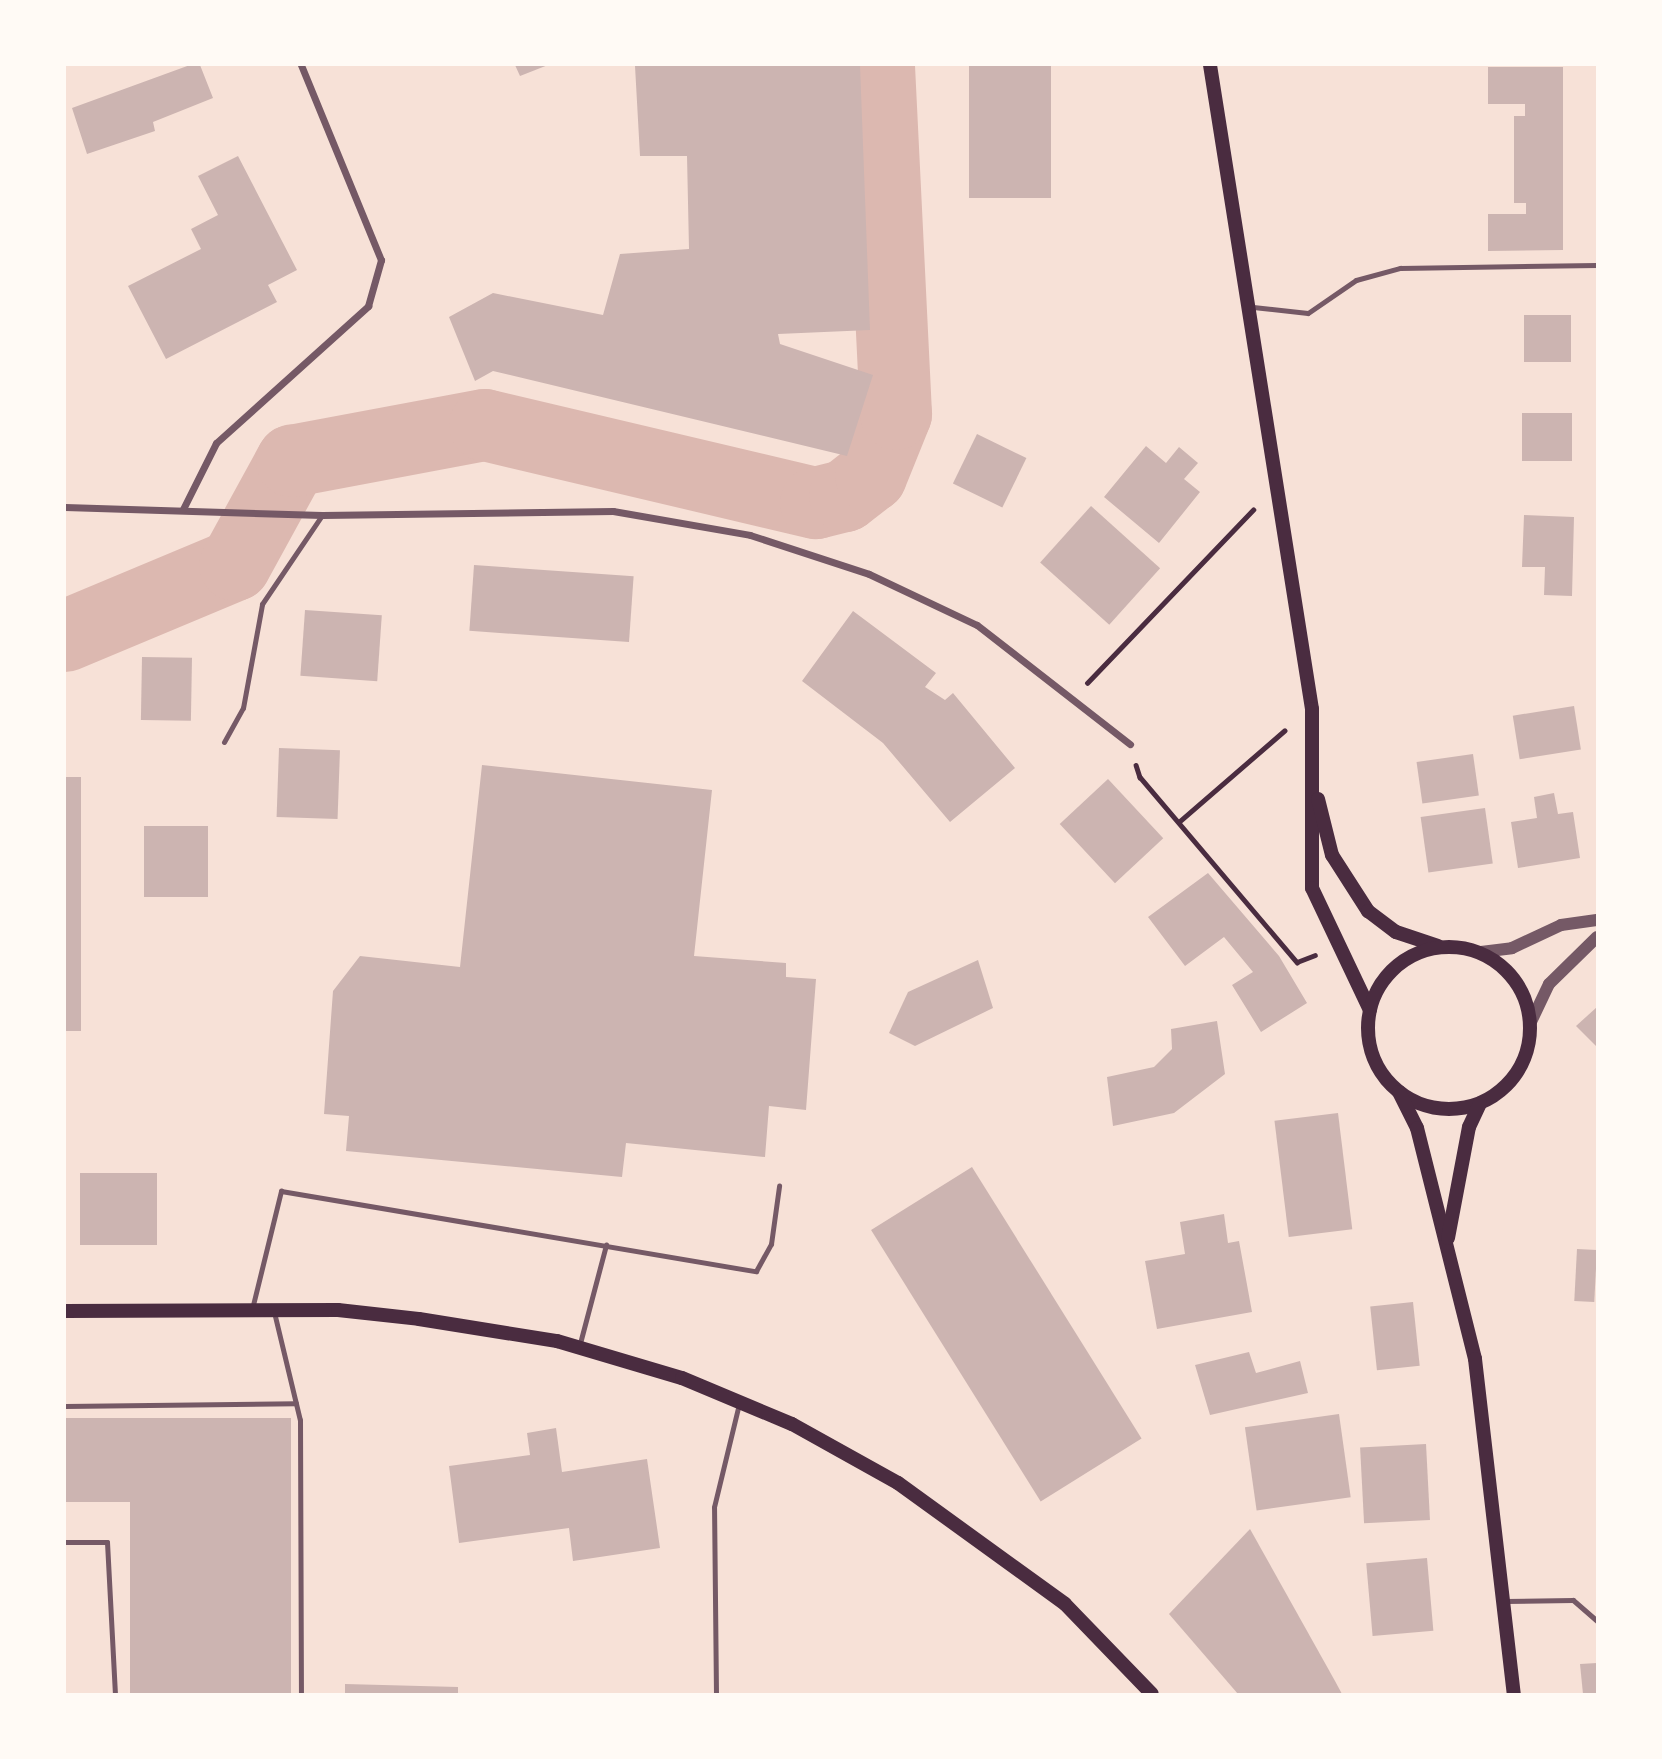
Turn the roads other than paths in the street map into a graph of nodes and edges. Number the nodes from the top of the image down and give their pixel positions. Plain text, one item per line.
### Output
1 (301, 65) edge
2 (1210, 65) edge
3 (1597, 265) edge
4 (1253, 307) junction
5 (65, 507) edge
6 (183, 509) junction
7 (322, 515) junction
8 (224, 743) dead end
9 (1130, 744) road end
10 (1315, 791) junction
11 (1597, 920) edge
12 (1597, 936) edge
13 (1440, 947) junction
14 (1481, 953) junction
15 (1370, 1010) junction
16 (1530, 1024) junction
17 (1399, 1092) junction
18 (1480, 1103) junction
19 (779, 1186) dead end
20 (1448, 1238) junction
21 (606, 1245) junction
22 (252, 1309) junction
23 (273, 1310) junction
24 (65, 1311) edge
25 (579, 1347) junction
26 (740, 1401) junction
27 (296, 1403) junction
28 (65, 1406) edge
29 (65, 1542) edge
30 (1505, 1601) junction
31 (1597, 1621) edge
32 (115, 1694) edge
33 (301, 1694) edge
34 (716, 1694) edge
35 (1152, 1694) edge
36 (1514, 1694) edge

1 - 6 street
2 - 4 main road
3 - 4 lane
4 - 10 main road
5 - 6 street
6 - 7 street
7 - 8 lane
7 - 9 street
10 - 13 main road
10 - 15 main road
11 - 14 street
12 - 16 street
13 - 14 main road
13 - 15 main road
14 - 16 main road
15 - 17 main road
16 - 18 main road
17 - 18 main road
17 - 20 main road
18 - 20 main road
19 - 21 lane
20 - 30 main road
21 - 22 lane
21 - 25 lane
22 - 23 main road
22 - 24 main road
23 - 25 main road
23 - 27 lane
25 - 26 main road
26 - 34 lane
26 - 35 main road
27 - 28 lane
27 - 33 lane
29 - 32 lane
30 - 31 lane
30 - 36 main road

